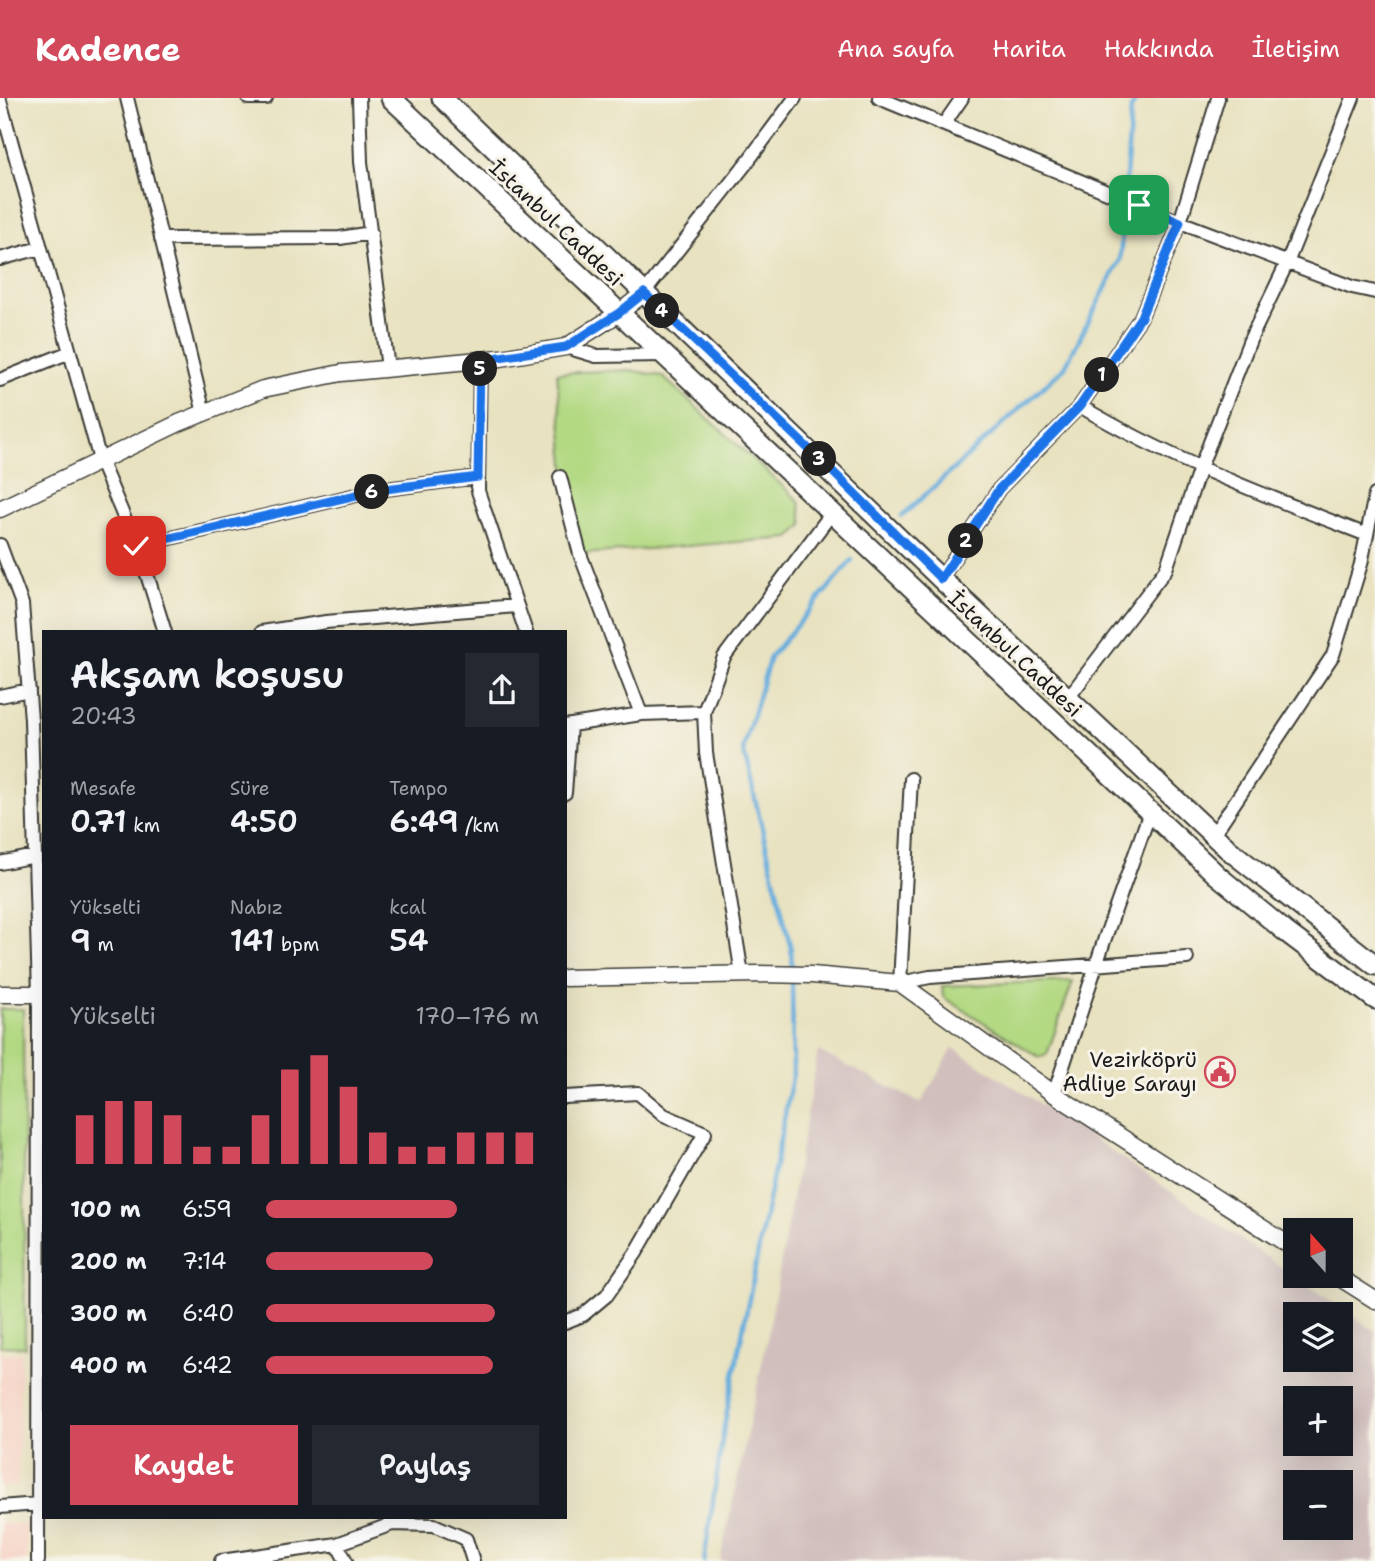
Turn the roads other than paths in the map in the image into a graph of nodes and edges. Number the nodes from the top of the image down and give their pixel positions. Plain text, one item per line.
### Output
1 (127, 98) edge
2 (247, 98) edge
3 (266, 98) edge
4 (359, 98) edge
5 (391, 98) edge
6 (442, 98) edge
7 (794, 98) edge
8 (879, 98) edge
9 (962, 98) edge
10 (1218, 98) edge
11 (1353, 98) edge
12 (0, 101) edge
13 (3, 123) edge
14 (944, 124) junction
15 (1180, 222) junction
16 (371, 233) junction
17 (161, 239) junction
18 (40, 248) junction
19 (0, 258) edge
20 (1287, 263) junction
21 (1375, 292) edge
22 (644, 293) junction
23 (619, 313) junction
24 (566, 347) junction
25 (70, 352) junction
26 (663, 355) junction
27 (480, 360) junction
28 (388, 368) junction
29 (0, 380) edge
30 (1080, 406) junction
31 (204, 413) junction
32 (100, 460) junction
33 (1200, 468) junction
34 (478, 477) junction
35 (559, 477) dead end
36 (1375, 495) edge
37 (0, 509) edge
38 (831, 514) junction
39 (1367, 535) junction
40 (0, 545) edge
41 (136, 546) junction
42 (941, 579) junction
43 (516, 606) junction
44 (163, 630) edge
45 (274, 630) edge
46 (525, 630) edge
47 (29, 690) junction
48 (0, 696) edge
49 (1068, 698) junction
50 (704, 712) junction
51 (640, 714) junction
52 (568, 725) edge
53 (567, 748) edge
54 (38, 772) edge
55 (911, 779) dead end
56 (1150, 812) junction
57 (1213, 835) junction
58 (35, 856) junction
59 (0, 863) edge
60 (1187, 958) dead end
61 (1097, 965) junction
62 (1375, 965) edge
63 (750, 974) junction
64 (567, 978) edge
65 (900, 983) junction
66 (0, 994) edge
67 (41, 994) edge
68 (1375, 999) edge
69 (1054, 1094) junction
70 (567, 1097) edge
71 (1283, 1241) edge
72 (1353, 1286) edge
73 (1375, 1300) edge
74 (567, 1321) edge
75 (41, 1477) edge
76 (38, 1504) junction
77 (0, 1507) edge
78 (337, 1544) junction
79 (38, 1561) edge
80 (221, 1561) edge
81 (346, 1561) edge
82 (473, 1561) edge

1 - 17 street
2 - 3 street
4 - 16 street
5 - 23 main road, İstanbul Caddesi
6 - 22 main road, İstanbul Caddesi
7 - 22 street
8 - 14 street
9 - 14 street
10 - 15 street
11 - 20 street
12 - 13 street
13 - 18 street
14 - 15 street
15 - 20 street
15 - 30 street
16 - 17 street
16 - 28 street
17 - 31 street
18 - 19 street
18 - 25 street
20 - 21 street
20 - 33 street
22 - 23 street
22 - 42 main road, İstanbul Caddesi
23 - 24 street
23 - 26 main road, İstanbul Caddesi
24 - 26 street
24 - 27 street
25 - 29 street
25 - 32 street
26 - 38 main road, İstanbul Caddesi
27 - 28 street
27 - 34 street
28 - 31 street
30 - 33 street
30 - 42 street
31 - 32 street
32 - 37 street
32 - 41 street
33 - 39 street
33 - 49 street
34 - 41 street
34 - 43 street
35 - 51 street
36 - 39 street
38 - 50 street
38 - 56 main road, İstanbul Caddesi
39 - 57 street
40 - 47 street
41 - 44 street
42 - 49 main road, İstanbul Caddesi
43 - 45 street
43 - 46 street
47 - 48 street
47 - 54 street
49 - 57 main road, İstanbul Caddesi
50 - 51 street
50 - 63 street
51 - 52 street
52 - 53 street
54 - 58 street
55 - 65 street
56 - 61 street
56 - 68 main road, İstanbul Caddesi
57 - 62 main road, İstanbul Caddesi
58 - 59 street
58 - 67 street
60 - 61 street
61 - 65 street
61 - 69 street
63 - 64 street
63 - 65 street
65 - 69 street
66 - 67 street
67 - 75 street
69 - 71 street
70 - 74 street
72 - 73 street
75 - 76 street
76 - 77 street
76 - 79 street
78 - 80 street
78 - 81 street
78 - 82 street

